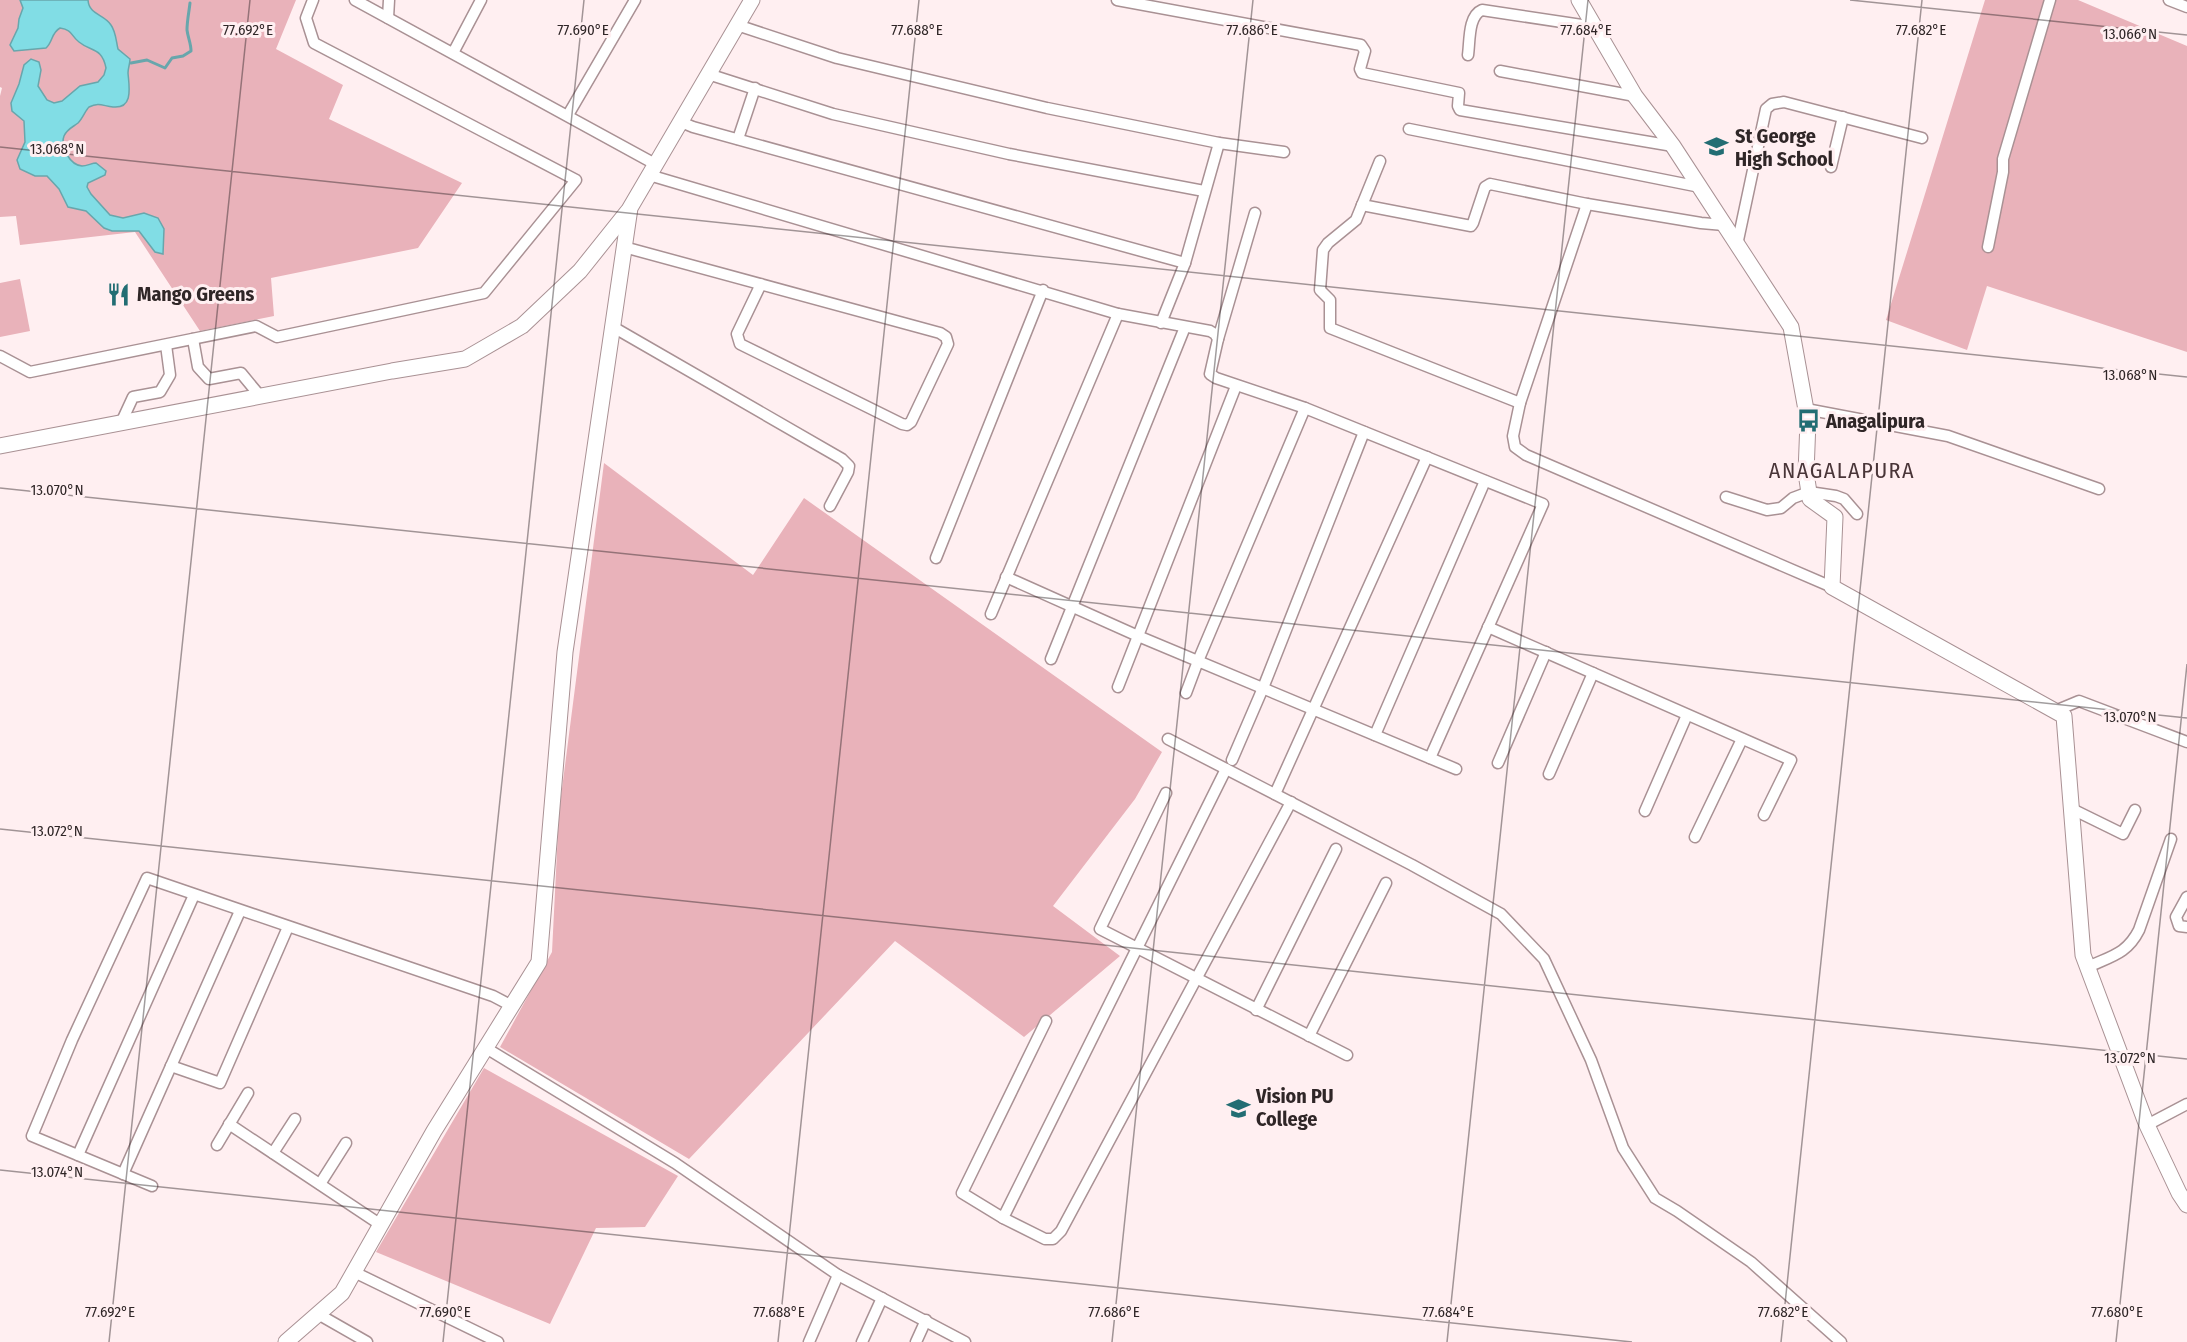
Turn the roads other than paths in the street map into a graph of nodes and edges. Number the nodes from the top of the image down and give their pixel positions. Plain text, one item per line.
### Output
1 (313, 0) edge
2 (355, 0) edge
3 (389, 0) edge
4 (481, 0) edge
5 (635, 0) edge
6 (752, 0) edge
7 (1118, 0) edge
8 (1579, 0) edge
9 (2050, 0) edge
10 (2169, 0) edge
11 (2187, 7) edge
12 (388, 18) junction
13 (737, 25) junction
14 (1595, 27) junction
15 (453, 53) junction
16 (1468, 55) dead end
17 (1500, 71) dead end
18 (708, 74) junction
19 (755, 88) junction
20 (1635, 96) junction
21 (568, 115) junction
22 (1843, 117) junction
23 (681, 122) junction
24 (1409, 129) dead end
25 (1922, 138) dead end
26 (738, 139) junction
27 (1219, 143) junction
28 (1673, 146) junction
29 (1284, 152) dead end
30 (1380, 161) dead end
31 (1831, 167) dead end
32 (652, 169) junction
33 (1700, 187) junction
34 (1204, 191) junction
35 (1587, 204) junction
36 (1362, 205) junction
37 (630, 208) junction
38 (1255, 213) dead end
39 (1724, 225) junction
40 (1737, 244) junction
41 (624, 247) junction
42 (1988, 247) dead end
43 (1185, 263) junction
44 (761, 284) junction
45 (1043, 291) junction
46 (1118, 314) junction
47 (1161, 323) junction
48 (612, 327) junction
49 (1185, 327) junction
50 (193, 339) junction
51 (1218, 339) junction
52 (166, 345) junction
53 (0, 356) edge
54 (1236, 386) junction
55 (260, 396) junction
56 (1520, 403) junction
57 (1305, 408) junction
58 (1806, 409) junction
59 (121, 423) junction
60 (1364, 432) junction
61 (0, 446) edge
62 (1427, 458) junction
63 (1485, 481) junction
64 (2099, 489) dead end
65 (1809, 492) junction
66 (1726, 497) dead end
67 (830, 506) dead end
68 (1857, 514) dead end
69 (936, 558) dead end
70 (1006, 577) junction
71 (1832, 587) junction
72 (1072, 606) junction
73 (991, 614) dead end
74 (1488, 627) junction
75 (1138, 636) junction
76 (1546, 652) junction
77 (1051, 659) dead end
78 (1198, 661) junction
79 (1593, 673) junction
80 (1118, 687) dead end
81 (1263, 688) junction
82 (1186, 693) dead end
83 (1313, 709) junction
84 (2055, 711) junction
85 (1687, 714) junction
86 (1375, 735) junction
87 (1742, 738) junction
88 (1168, 739) dead end
89 (2187, 742) edge
90 (1430, 758) junction
91 (1498, 763) dead end
92 (1229, 765) junction
93 (1456, 769) dead end
94 (1549, 774) dead end
95 (1166, 793) dead end
96 (1275, 794) junction
97 (1291, 802) junction
98 (2072, 809) junction
99 (2135, 810) dead end
100 (1645, 811) dead end
101 (1764, 815) dead end
102 (1695, 837) dead end
103 (2171, 839) dead end
104 (1336, 849) dead end
105 (1386, 883) dead end
106 (194, 895) junction
107 (2187, 897) edge
108 (240, 911) junction
109 (288, 927) junction
110 (2187, 927) edge
111 (1138, 947) junction
112 (2088, 967) junction
113 (1196, 977) junction
114 (512, 1006) junction
115 (1256, 1010) junction
116 (1046, 1021) dead end
117 (1309, 1036) junction
118 (486, 1048) junction
119 (1347, 1055) dead end
120 (171, 1066) junction
121 (249, 1093) dead end
122 (2187, 1104) edge
123 (295, 1119) dead end
124 (229, 1124) junction
125 (2147, 1125) junction
126 (346, 1143) dead end
127 (217, 1145) dead end
128 (273, 1153) junction
129 (78, 1155) junction
130 (123, 1174) junction
131 (320, 1184) junction
132 (152, 1186) dead end
133 (2187, 1205) edge
134 (1003, 1218) junction
135 (381, 1225) junction
136 (354, 1272) junction
137 (838, 1275) junction
138 (882, 1298) junction
139 (318, 1314) junction
140 (926, 1320) junction
141 (286, 1342) edge
142 (367, 1342) edge
143 (498, 1342) edge
144 (809, 1342) edge
145 (862, 1342) edge
146 (916, 1342) edge
147 (965, 1342) edge
148 (1841, 1342) edge

1 - 50 street
2 - 12 street
3 - 12 street
4 - 15 street
5 - 21 street
6 - 13 street
7 - 28 street
8 - 14 street
9 - 42 street
10 - 11 street
12 - 15 street
13 - 18 street
13 - 27 street
14 - 16 street
14 - 20 street
15 - 21 street
17 - 20 street
18 - 19 street
18 - 23 street
19 - 26 street
19 - 34 street
20 - 28 street
21 - 32 street
22 - 25 street
22 - 31 street
22 - 40 street
23 - 26 street
23 - 32 street
24 - 33 street
26 - 43 street
27 - 29 street
27 - 34 street
28 - 33 street
30 - 36 street
32 - 37 street
32 - 45 street
33 - 39 street
34 - 43 street
35 - 36 street
35 - 39 street
35 - 56 street
36 - 56 street
37 - 41 street
37 - 55 street
38 - 51 street
39 - 40 street
40 - 58 street
41 - 44 street
41 - 48 street
43 - 47 street
44 - 44 street
45 - 46 street
45 - 69 street
46 - 47 street
46 - 70 street
47 - 49 street
48 - 67 street
48 - 114 street
49 - 51 street
49 - 72 street
50 - 52 street
50 - 55 street
51 - 54 street
52 - 53 street
52 - 59 street
54 - 57 street
54 - 75 street
55 - 59 street
56 - 71 street
57 - 60 street
57 - 78 street
58 - 64 street
58 - 65 street
59 - 61 street
60 - 62 street
60 - 81 street
62 - 63 street
62 - 83 street
63 - 74 street
63 - 86 street
65 - 66 street
65 - 68 street
65 - 71 street
70 - 72 street
70 - 73 street
71 - 84 street
72 - 75 street
72 - 77 street
74 - 76 street
74 - 90 street
75 - 78 street
75 - 80 street
76 - 79 street
76 - 91 street
78 - 81 street
78 - 82 street
79 - 85 street
79 - 94 street
81 - 83 street
81 - 92 street
83 - 86 street
83 - 96 street
84 - 89 street
84 - 98 street
85 - 87 street
85 - 100 street
86 - 90 street
87 - 101 street
87 - 102 street
88 - 92 street
90 - 93 street
92 - 96 street
92 - 111 street
95 - 111 street
96 - 97 street
97 - 113 street
97 - 148 street
98 - 99 street
98 - 112 street
103 - 112 street
104 - 115 street
105 - 117 street
106 - 108 street
106 - 129 street
106 - 129 street
107 - 110 street
108 - 109 street
108 - 120 street
109 - 114 street
109 - 120 street
111 - 113 street
111 - 134 street
112 - 125 street
113 - 115 street
113 - 134 street
114 - 118 street
115 - 117 street
116 - 134 street
117 - 119 street
118 - 135 street
118 - 137 street
120 - 130 street
121 - 124 street
122 - 125 street
123 - 128 street
124 - 127 street
124 - 128 street
125 - 133 street
126 - 131 street
128 - 131 street
129 - 130 street
130 - 132 street
131 - 135 street
135 - 136 street
136 - 139 street
136 - 143 street
137 - 138 street
137 - 144 street
138 - 140 street
138 - 145 street
139 - 141 street
139 - 142 street
140 - 146 street
140 - 147 street

